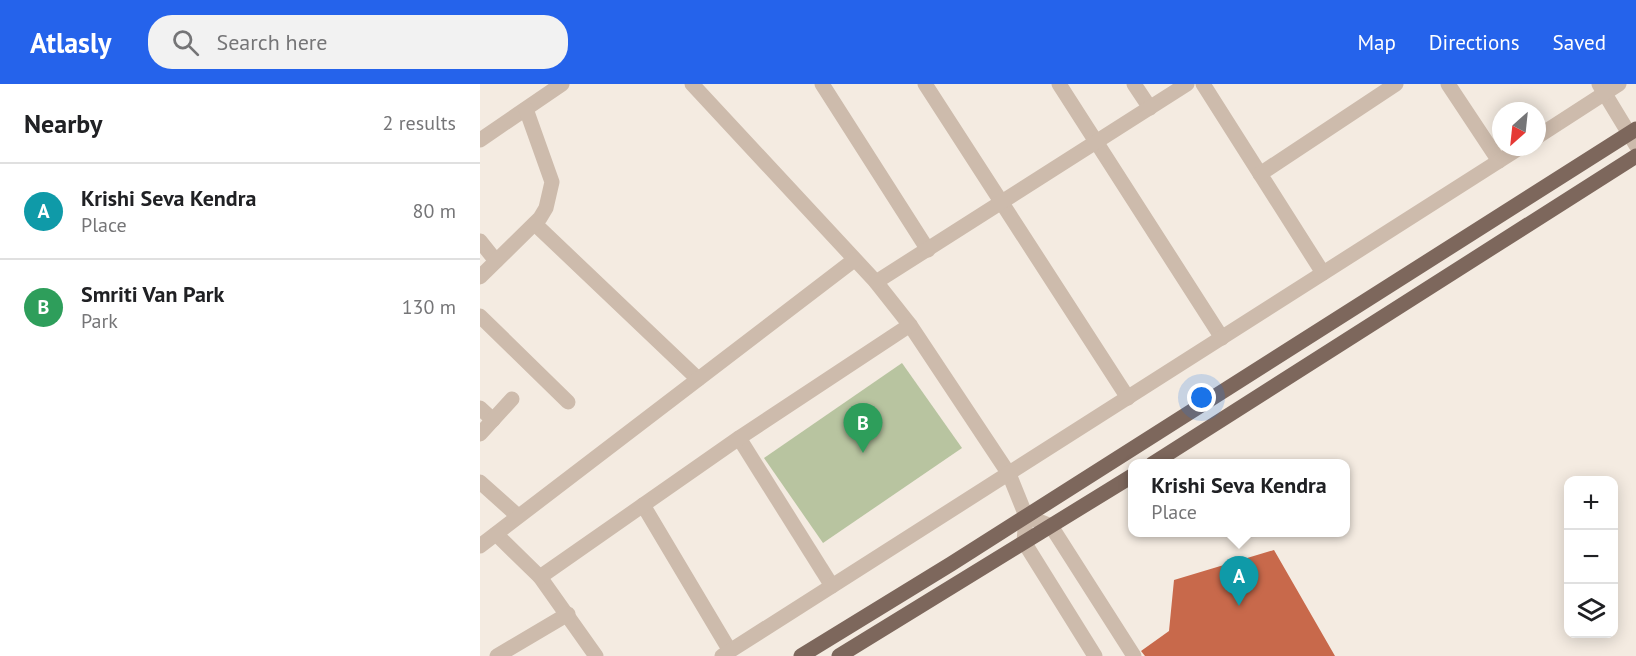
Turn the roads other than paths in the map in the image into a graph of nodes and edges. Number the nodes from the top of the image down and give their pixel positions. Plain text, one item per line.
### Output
1 (562, 84) edge
2 (692, 84) edge
3 (822, 84) edge
4 (925, 84) edge
5 (1059, 84) edge
6 (1134, 84) edge
7 (1186, 84) edge
8 (1203, 84) edge
9 (1396, 84) edge
10 (1448, 84) edge
11 (1620, 84) edge
12 (1602, 89) edge
13 (1150, 108) junction
14 (526, 109) junction
15 (1546, 130) edge
16 (1634, 136) edge
17 (480, 140) edge
18 (1096, 142) junction
19 (1507, 156) edge
20 (1636, 156) edge
21 (1499, 161) junction
22 (1260, 174) junction
23 (1002, 203) junction
24 (535, 224) junction
25 (480, 241) edge
26 (928, 250) junction
27 (854, 260) junction
28 (496, 261) junction
29 (1323, 273) junction
30 (480, 277) edge
31 (876, 282) junction
32 (480, 316) edge
33 (910, 325) junction
34 (1222, 338) junction
35 (698, 379) junction
36 (1128, 398) junction
37 (512, 399) dead end
38 (568, 402) dead end
39 (480, 408) edge
40 (493, 420) junction
41 (480, 434) edge
42 (739, 438) junction
43 (1160, 459) edge
44 (1009, 474) junction
45 (1128, 478) edge
46 (480, 482) edge
47 (644, 505) junction
48 (518, 516) junction
49 (1026, 516) junction
50 (1051, 526) junction
51 (496, 534) junction
52 (1024, 542) junction
53 (480, 546) edge
54 (540, 577) junction
55 (832, 586) junction
56 (568, 614) junction
57 (726, 653) edge
58 (497, 656) edge
59 (596, 656) edge
60 (801, 656) edge
61 (839, 656) edge
62 (1095, 656) edge
63 (1134, 656) edge

1 - 14 street
2 - 27 street
3 - 26 street
4 - 23 street
5 - 18 street
6 - 13 street
7 - 13 street
8 - 22 street
9 - 22 street
10 - 21 street
11 - 12 street
12 - 15 street
12 - 16 street
13 - 18 street
14 - 17 street
14 - 24 street
16 - 49 main road
18 - 23 street
18 - 34 street
19 - 21 street
20 - 43 main road
21 - 29 street
22 - 29 street
23 - 26 street
23 - 36 street
24 - 28 street
24 - 35 street
25 - 28 street
26 - 31 street
27 - 31 street
27 - 35 street
28 - 30 street
29 - 34 street
31 - 33 street
32 - 38 street
33 - 42 street
33 - 44 street
34 - 36 street
35 - 48 street
36 - 44 street
37 - 40 street
39 - 40 street
40 - 41 street
42 - 47 street
42 - 55 street
44 - 49 street
44 - 55 street
45 - 50 main road
46 - 48 street
47 - 54 street
47 - 57 street
48 - 51 street
49 - 50 street
49 - 52 street
49 - 60 main road
50 - 52 main road
50 - 63 street
51 - 53 street
51 - 54 street
52 - 61 main road
52 - 62 street
54 - 56 street
55 - 57 street
56 - 58 street
56 - 59 street

